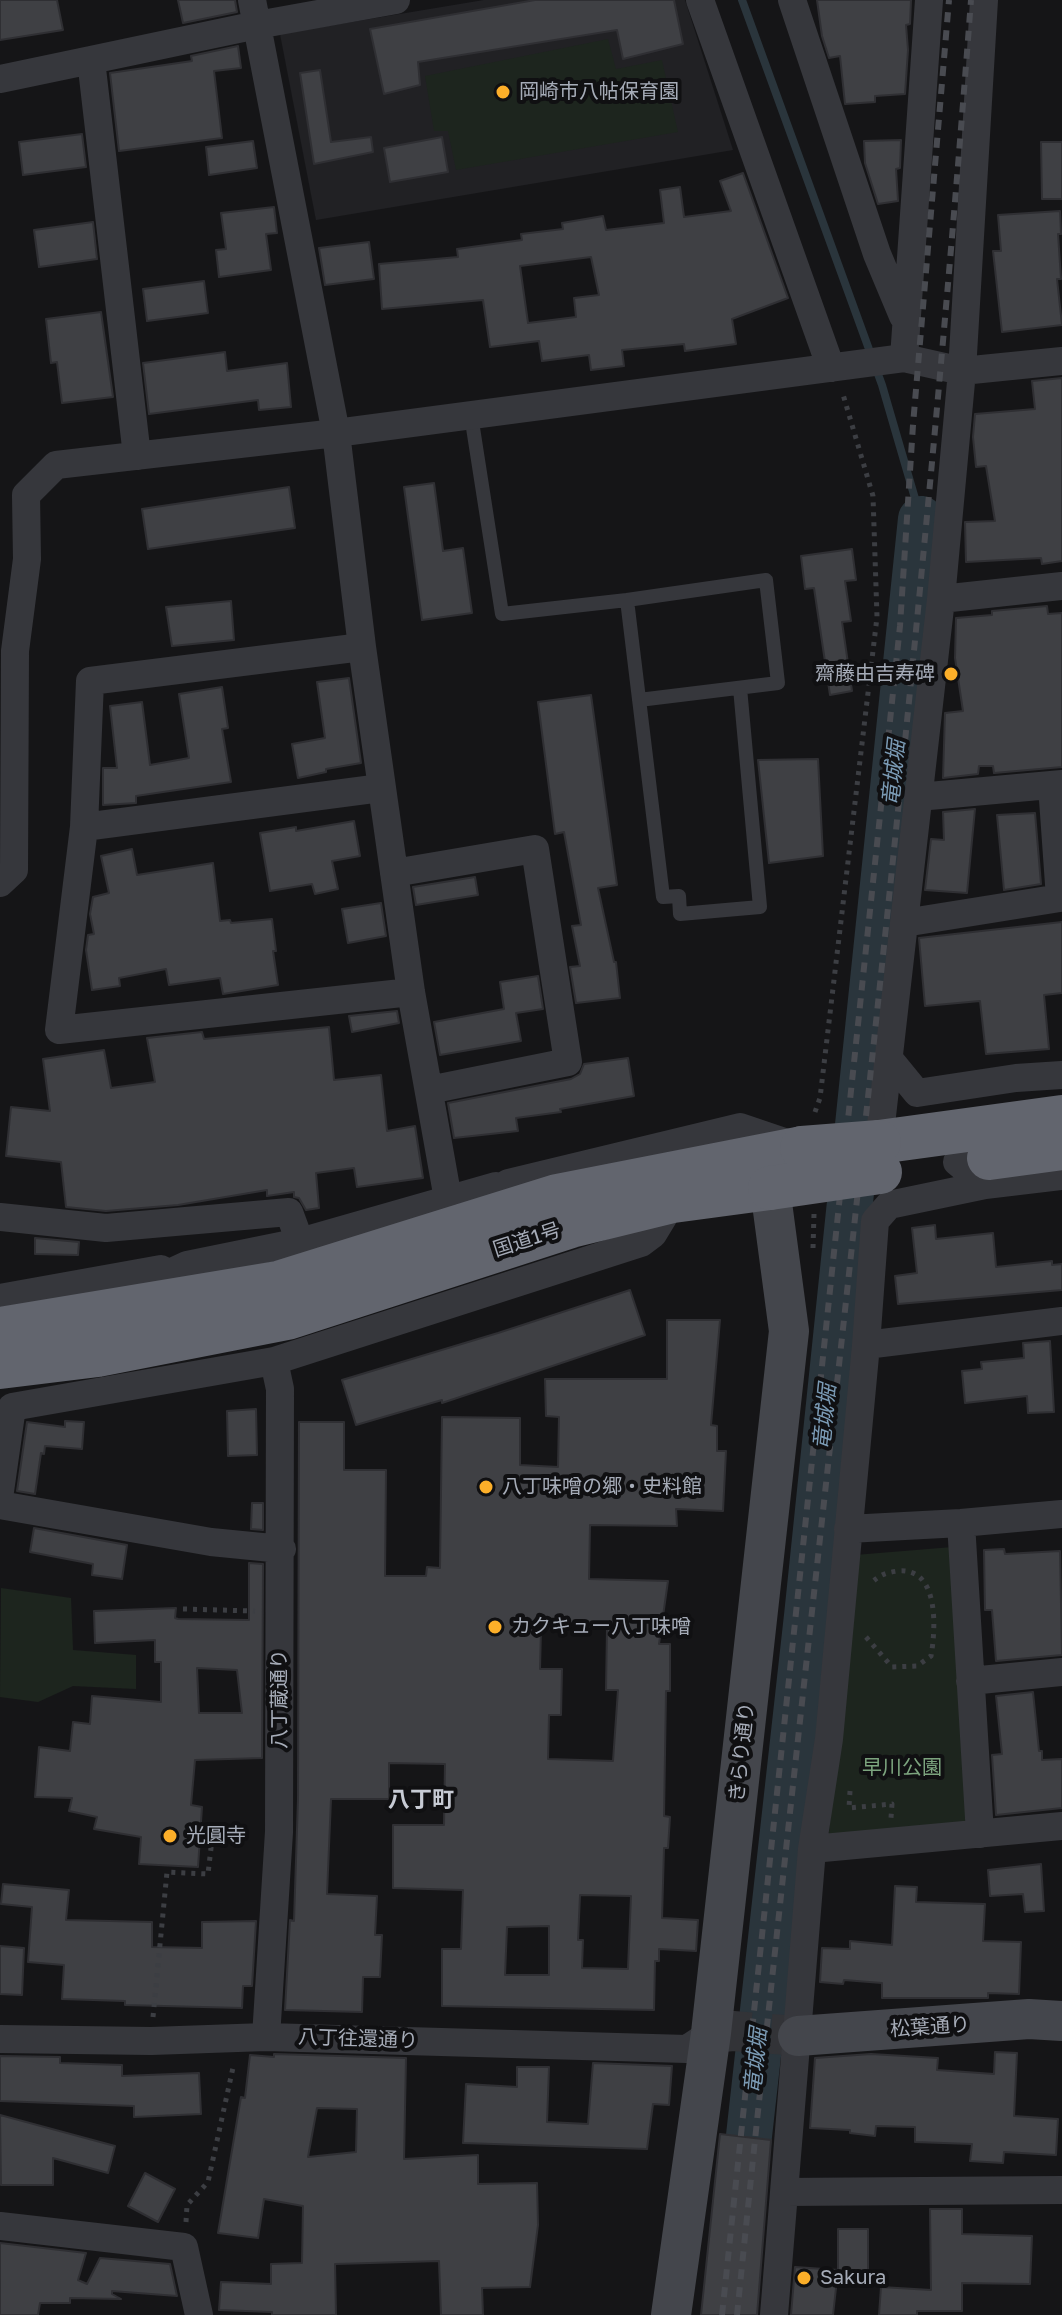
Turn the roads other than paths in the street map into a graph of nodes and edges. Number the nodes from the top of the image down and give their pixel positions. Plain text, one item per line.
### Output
1 (396, 0) edge
2 (700, 0) edge
3 (792, 0) edge
4 (929, 0) edge
5 (984, 0) edge
6 (255, 12) edge
7 (91, 60) junction
8 (0, 79) edge
9 (906, 323) junction
10 (904, 358) junction
11 (1062, 361) edge
12 (833, 368) junction
13 (962, 371) junction
14 (471, 415) junction
15 (336, 433) junction
16 (137, 456) junction
17 (1062, 586) edge
18 (941, 599) junction
19 (627, 600) junction
20 (362, 647) junction
21 (740, 688) junction
22 (639, 700) junction
23 (1057, 785) edge
24 (381, 788) junction
25 (918, 797) junction
26 (84, 827) junction
27 (394, 873) junction
28 (0, 883) edge
29 (904, 923) junction
30 (411, 992) junction
31 (890, 1060) junction
32 (1062, 1075) edge
33 (980, 1083) junction
34 (429, 1090) junction
35 (1062, 1117) edge
36 (802, 1148) junction
37 (1062, 1148) edge
38 (880, 1157) junction
39 (965, 1160) junction
40 (1062, 1176) edge
41 (496, 1186) junction
42 (770, 1188) junction
43 (557, 1196) junction
44 (448, 1199) junction
45 (673, 1201) junction
46 (0, 1217) edge
47 (300, 1242) junction
48 (187, 1265) junction
49 (0, 1298) edge
50 (1062, 1321) edge
51 (0, 1329) edge
52 (127, 1330) junction
53 (866, 1345) junction
54 (274, 1361) junction
55 (168, 1378) junction
56 (6, 1387) edge
57 (0, 1491) edge
58 (0, 1505) edge
59 (1062, 1514) edge
60 (961, 1523) junction
61 (848, 1529) junction
62 (282, 1549) junction
63 (1062, 1672) edge
64 (970, 1681) junction
65 (1062, 1826) edge
66 (980, 1834) junction
67 (812, 1849) junction
68 (1062, 2021) edge
69 (711, 2033) junction
70 (798, 2036) junction
71 (253, 2037) junction
72 (0, 2039) edge
73 (1062, 2190) edge
74 (785, 2192) junction
75 (0, 2226) edge
76 (199, 2315) edge
77 (671, 2315) edge
78 (774, 2315) edge

1 - 6 street
2 - 12 street
3 - 9 street
4 - 9 street
5 - 13 street
6 - 7 street
6 - 15 street
7 - 8 street
7 - 16 street
9 - 10 street
10 - 12 street
10 - 13 street
11 - 13 street
12 - 14 street
13 - 18 street
14 - 15 street
14 - 19 lane
15 - 16 street
15 - 20 street
16 - 28 street
17 - 18 street
18 - 25 street
19 - 21 lane
19 - 22 lane
20 - 24 street
20 - 26 street
21 - 22 lane
21 - 22 lane
23 - 25 street
23 - 29 street
24 - 26 street
24 - 27 street
25 - 29 street
26 - 30 street
27 - 30 street
27 - 34 street
29 - 31 street
30 - 34 street
31 - 33 street
31 - 38 street
32 - 33 street
33 - 39 street
34 - 44 street
35 - 39 highway, 国道1号
36 - 38 highway, 国道1号, bridge
36 - 41 street
36 - 43 highway, 国道1号
37 - 39 highway, 国道1号
38 - 39 highway, 国道1号
38 - 42 highway, 国道1号, bridge
39 - 40 street
39 - 53 street
41 - 43 street
41 - 44 street
42 - 45 highway, 国道1号
42 - 69 street, きらり通り
43 - 52 highway, 国道1号
44 - 47 street
45 - 52 highway, 国道1号
45 - 54 street
46 - 47 street
47 - 48 street
48 - 49 street
48 - 52 street
50 - 53 street
51 - 52 highway, 国道1号
52 - 55 street
52 - 56 highway, 国道1号
53 - 61 street
54 - 55 street
54 - 62 street, 八丁蔵通り
55 - 56 street
56 - 57 street
58 - 62 street
59 - 60 street
60 - 61 street
60 - 64 street
61 - 67 street
62 - 71 street, 八丁蔵通り
63 - 64 street
64 - 66 street
65 - 66 street
66 - 67 street
67 - 70 street
68 - 70 street, 松葉通り
69 - 71 street, 八丁往還通り
69 - 77 street, きらり通り
70 - 74 street
71 - 72 street, 八丁往還通り
73 - 74 street
74 - 78 street
75 - 76 street

